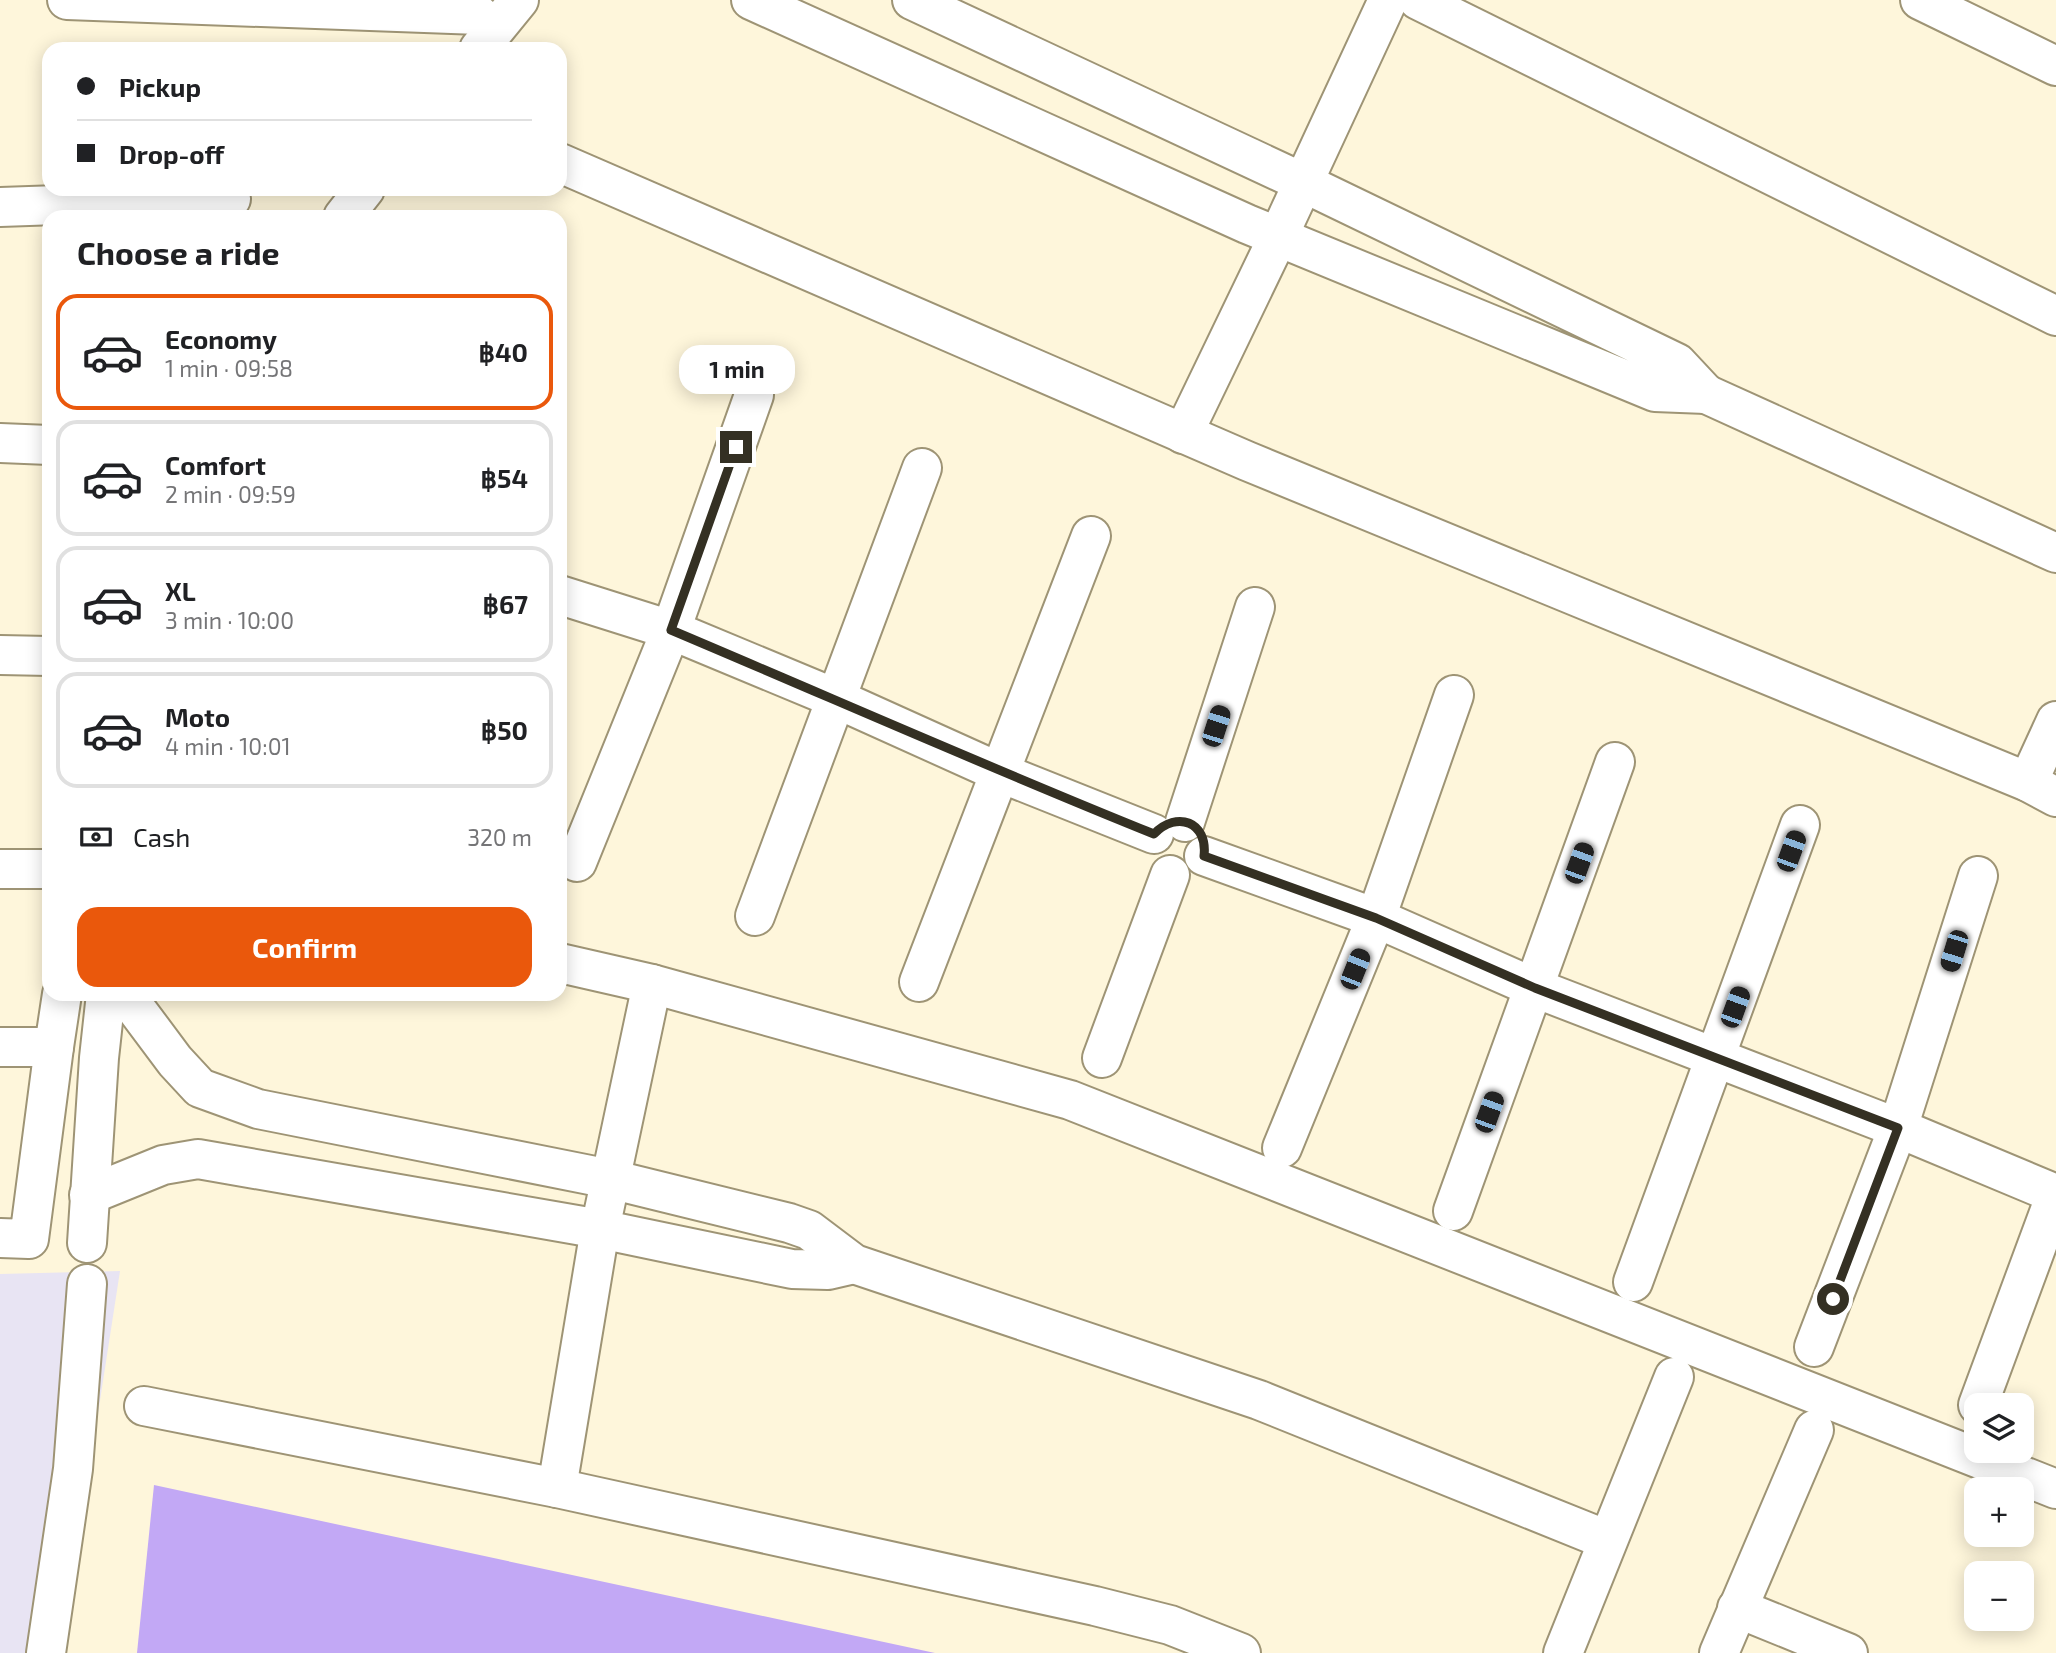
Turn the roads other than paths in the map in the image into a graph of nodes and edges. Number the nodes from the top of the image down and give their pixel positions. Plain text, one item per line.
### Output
1 (67, 0) edge
2 (519, 0) edge
3 (751, 0) edge
4 (912, 0) edge
5 (1388, 0) edge
6 (1418, 0) edge
7 (1920, 0) edge
8 (389, 6) edge
9 (1962, 9) edge
10 (479, 32) edge
11 (2056, 66) edge
12 (567, 166) edge
13 (1304, 183) junction
14 (359, 196) edge
15 (232, 200) dead end
16 (0, 207) edge
17 (348, 210) edge
18 (1278, 237) junction
19 (2056, 316) edge
20 (1706, 394) junction
21 (754, 395) dead end
22 (1183, 434) junction
23 (0, 443) edge
24 (42, 445) edge
25 (922, 468) dead end
26 (1091, 536) dead end
27 (2056, 553) edge
28 (567, 597) edge
29 (1255, 607) dead end
30 (671, 630) junction
31 (0, 655) edge
32 (42, 656) edge
33 (1454, 695) dead end
34 (837, 699) junction
35 (2056, 721) edge
36 (1615, 762) dead end
37 (1001, 772) junction
38 (2042, 790) edge
39 (1800, 825) dead end
40 (1170, 828) junction
41 (1204, 856) junction
42 (577, 862) dead end
43 (0, 869) edge
44 (42, 869) edge
45 (1170, 875) junction
46 (1978, 876) dead end
47 (755, 916) dead end
48 (1376, 918) junction
49 (567, 965) edge
50 (919, 982) dead end
51 (652, 984) junction
52 (1535, 988) junction
53 (61, 1001) edge
54 (105, 1001) edge
55 (130, 1001) edge
56 (0, 1047) edge
57 (54, 1047) junction
58 (1102, 1058) dead end
59 (1716, 1059) junction
60 (1898, 1128) junction
61 (1282, 1148) dead end
62 (610, 1179) junction
63 (2056, 1194) edge
64 (89, 1195) junction
65 (1453, 1211) dead end
66 (600, 1229) junction
67 (0, 1238) edge
68 (87, 1242) dead end
69 (855, 1264) junction
70 (1633, 1282) dead end
71 (87, 1284) dead end
72 (1814, 1348) dead end
73 (1674, 1377) dead end
74 (1982, 1393) edge
75 (144, 1406) dead end
76 (1814, 1430) dead end
77 (557, 1488) junction
78 (2056, 1489) edge
79 (1607, 1541) junction
80 (1737, 1608) junction
81 (46, 1653) edge
82 (1241, 1653) edge
83 (1563, 1653) edge
84 (1719, 1653) edge
85 (1848, 1653) edge

1 - 8 street
2 - 10 street
3 - 18 street
4 - 13 street
5 - 13 street
6 - 19 street
7 - 9 street
8 - 10 street
9 - 11 street
12 - 22 street
13 - 18 street
13 - 20 street
14 - 17 street
15 - 16 street
18 - 20 street
18 - 22 street
20 - 27 street
21 - 30 street
22 - 38 street
23 - 24 street
25 - 34 street
26 - 37 street
28 - 30 street
29 - 40 street
30 - 34 street
30 - 42 street
31 - 32 street
33 - 48 street
34 - 37 street
34 - 47 street
35 - 38 street
36 - 52 street
37 - 40 street
37 - 50 street
39 - 59 street
40 - 41 street
40 - 45 street
41 - 45 street
41 - 48 street
43 - 44 street
45 - 58 street
46 - 60 street
48 - 52 street
48 - 61 street
49 - 51 street
51 - 62 street
51 - 78 street
52 - 59 street
52 - 65 street
53 - 57 street
54 - 64 street
55 - 62 street
56 - 57 street
57 - 67 street
59 - 60 street
59 - 70 street
60 - 63 street
60 - 72 street
62 - 66 street
62 - 69 street
63 - 74 street
64 - 66 street
64 - 68 street
66 - 69 street
66 - 77 street
69 - 79 street
71 - 81 street
73 - 79 street
75 - 77 street
76 - 80 street
77 - 82 street
79 - 83 street
80 - 84 street
80 - 85 street

